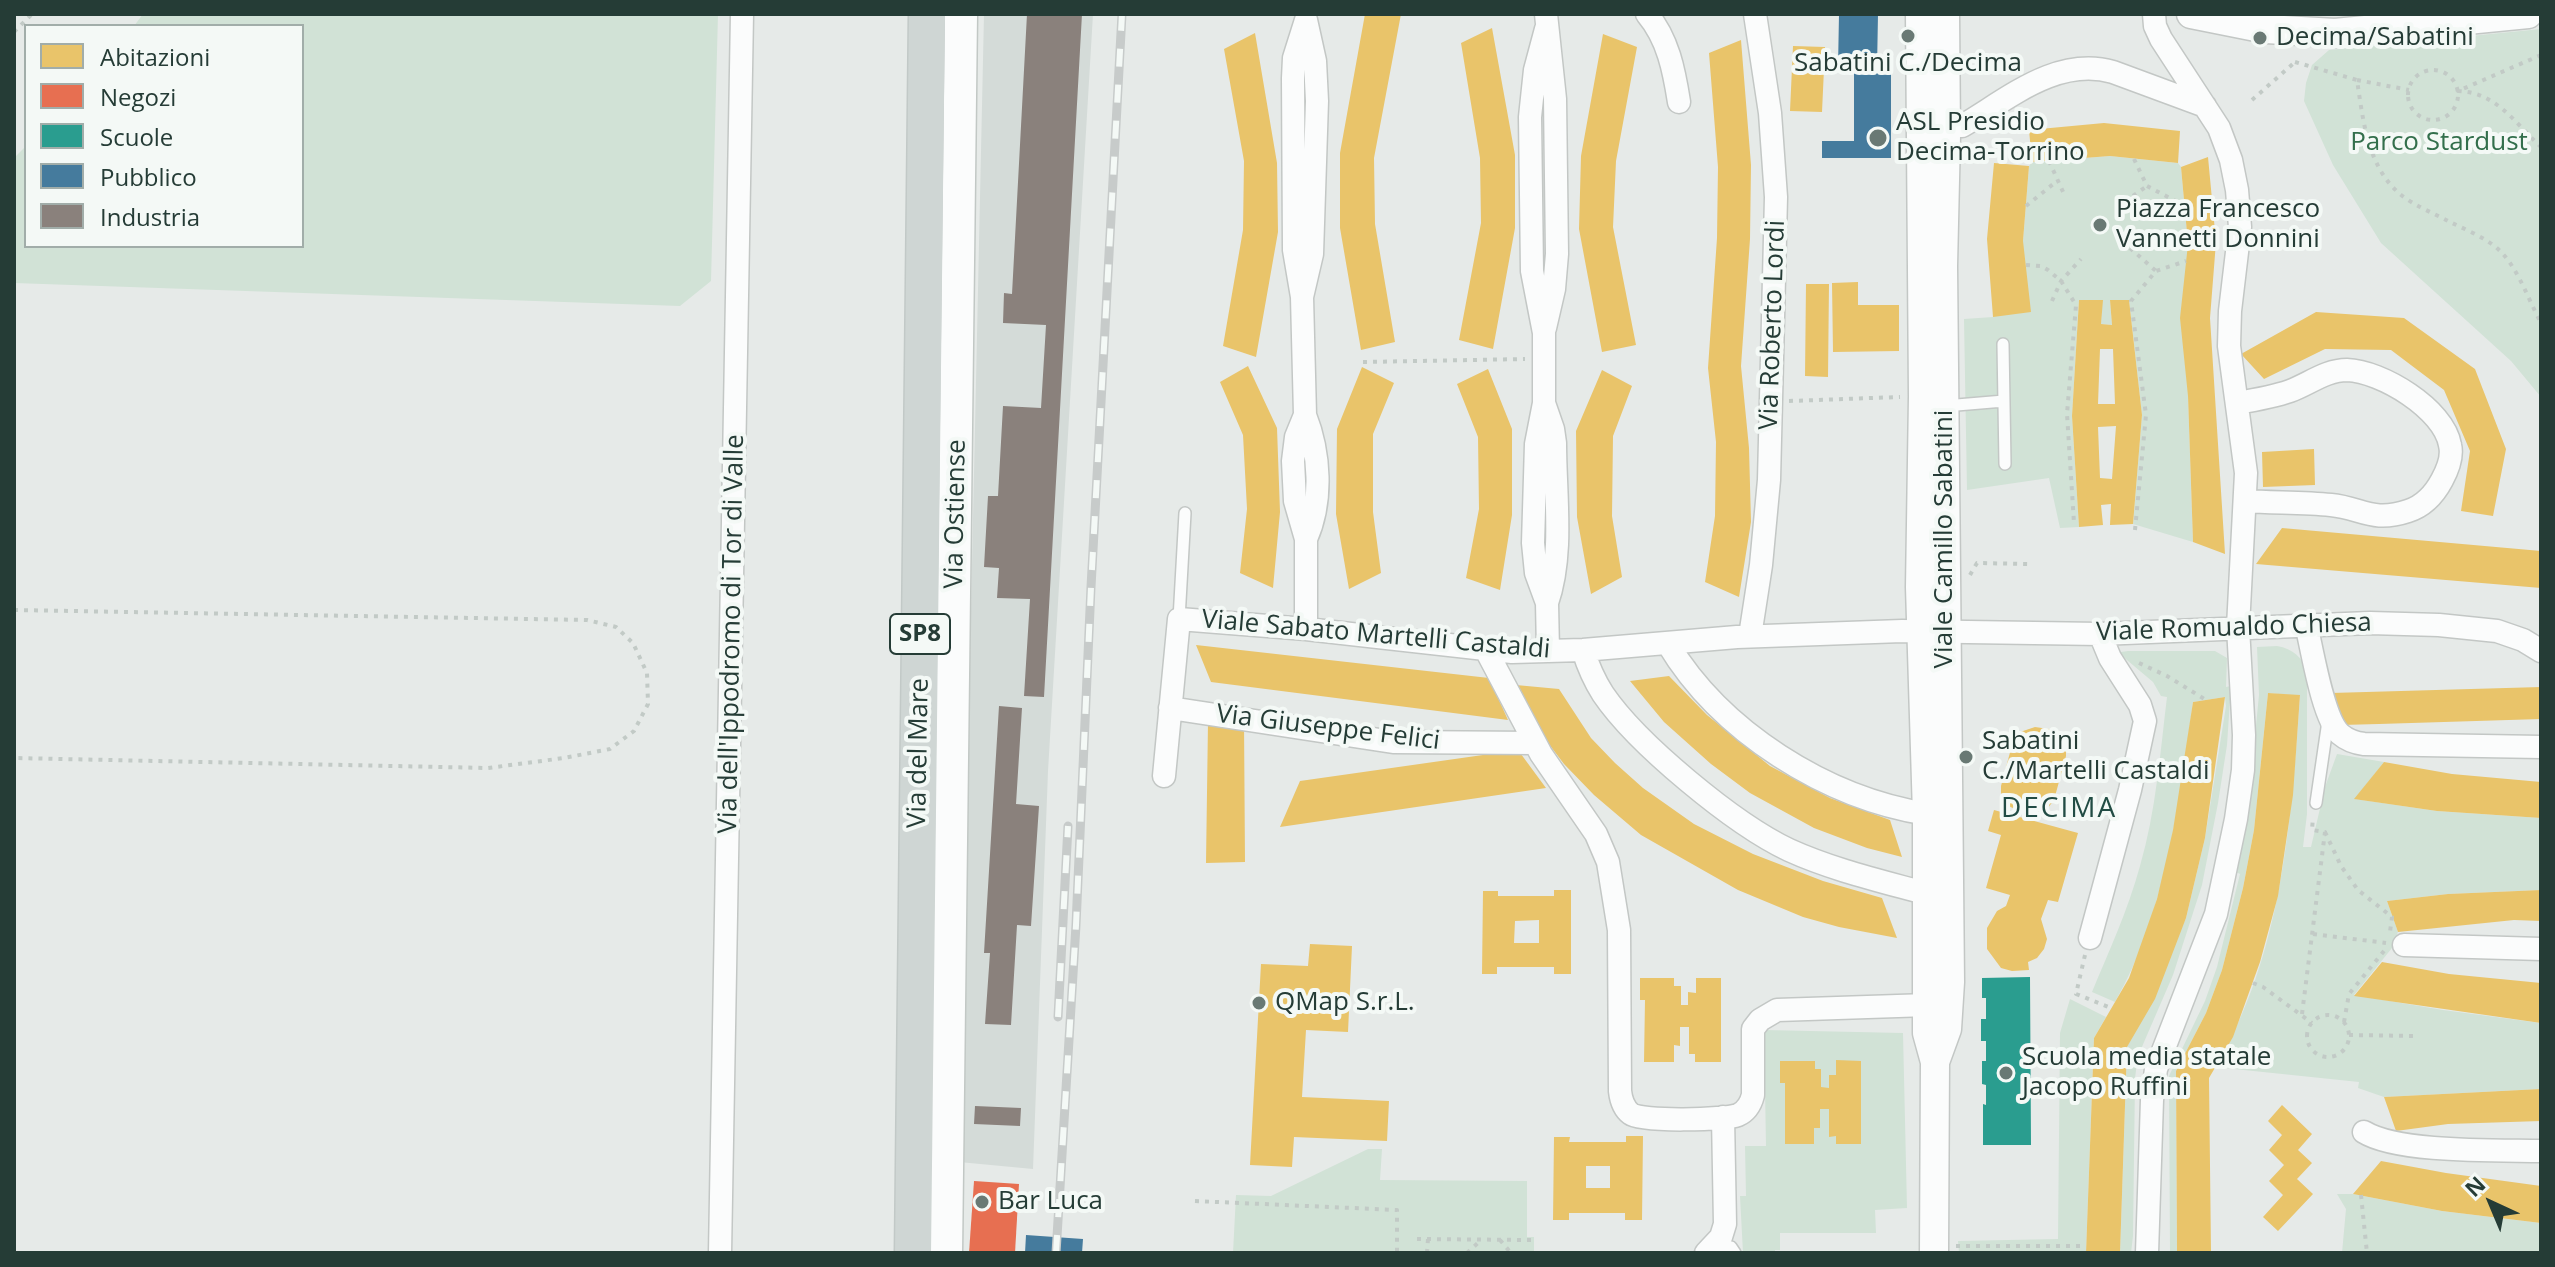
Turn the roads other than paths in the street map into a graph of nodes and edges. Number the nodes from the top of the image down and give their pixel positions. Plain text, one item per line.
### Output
1 (742, 14) edge
2 (927, 14) edge
3 (961, 14) edge
4 (1647, 14) edge
5 (1755, 14) edge
6 (1920, 14) edge
7 (1945, 14) edge
8 (2154, 14) edge
9 (2191, 14) edge
10 (2512, 15) edge
11 (1306, 17) edge
12 (1546, 22) edge
13 (1679, 102) dead end
14 (2205, 106) junction
15 (1962, 126) dead end
16 (2003, 344) dead end
17 (2004, 401) junction
18 (2237, 403) junction
19 (1944, 406) junction
20 (2005, 464) dead end
21 (2245, 501) junction
22 (1185, 513) dead end
23 (1179, 619) junction
24 (2306, 624) junction
25 (2238, 627) junction
26 (1306, 629) junction
27 (1933, 630) junction
28 (2100, 634) junction
29 (1750, 636) junction
30 (1668, 644) junction
31 (1486, 650) junction
32 (1583, 650) junction
33 (1548, 651) junction
34 (2541, 651) edge
35 (1170, 708) junction
36 (2329, 716) junction
37 (1535, 743) junction
38 (2541, 747) edge
39 (1164, 776) dead end
40 (2316, 803) road end
41 (1927, 814) junction
42 (1928, 894) junction
43 (2090, 938) road end
44 (2396, 944) road end
45 (2541, 949) edge
46 (1928, 1005) junction
47 (1935, 1062) junction
48 (1723, 1117) junction
49 (2364, 1132) dead end
50 (2541, 1151) edge
51 (1718, 1250) edge
52 (1934, 1250) edge
53 (720, 1253) edge
54 (913, 1253) edge
55 (946, 1253) edge
56 (2147, 1253) edge

1 - 53 street, Via dell'Ippodromo di Tor di Valle
2 - 54 main road, Via del Mare / SP8
3 - 55 main road, Via Ostiense
4 - 13 street
5 - 29 street, Via Roberto Lordi
6 - 27 street, Viale Camillo Sabatini
7 - 19 street, Viale Camillo Sabatini
8 - 14 street
9 - 10 street
11 - 26 street
12 - 33 street
14 - 15 street
14 - 18 street
16 - 17 lane
17 - 19 lane
17 - 20 lane
18 - 21 street
18 - 21 street
19 - 27 street, Viale Camillo Sabatini
21 - 25 street
22 - 23 lane
23 - 26 street, Viale Sabato Martelli Castaldi
23 - 35 street, Viale Sabato Martelli Castaldi
24 - 25 street, Viale Romualdo Chiesa
24 - 34 street, Viale Romualdo Chiesa
24 - 36 street
25 - 28 street, Viale Romualdo Chiesa
25 - 56 street
26 - 31 street, Viale Sabato Martelli Castaldi
27 - 28 street, Viale Romualdo Chiesa
27 - 29 street, Viale Sabato Martelli Castaldi
27 - 41 street, Viale Camillo Sabatini
27 - 47 street, Viale Camillo Sabatini
28 - 43 street
29 - 30 street, Viale Sabato Martelli Castaldi
30 - 32 street, Viale Sabato Martelli Castaldi
30 - 41 street
31 - 33 street, Viale Sabato Martelli Castaldi
31 - 37 street
32 - 33 street, Viale Sabato Martelli Castaldi
32 - 42 street
35 - 37 street, Via Giuseppe Felici
35 - 39 street, Viale Sabato Martelli Castaldi
36 - 38 street
36 - 40 lane
37 - 48 street
41 - 42 street, Viale Camillo Sabatini
42 - 46 street, Viale Camillo Sabatini
44 - 45 street
46 - 47 street, Viale Camillo Sabatini
46 - 48 street
47 - 52 street, Viale Camillo Sabatini
48 - 51 street
49 - 50 street

